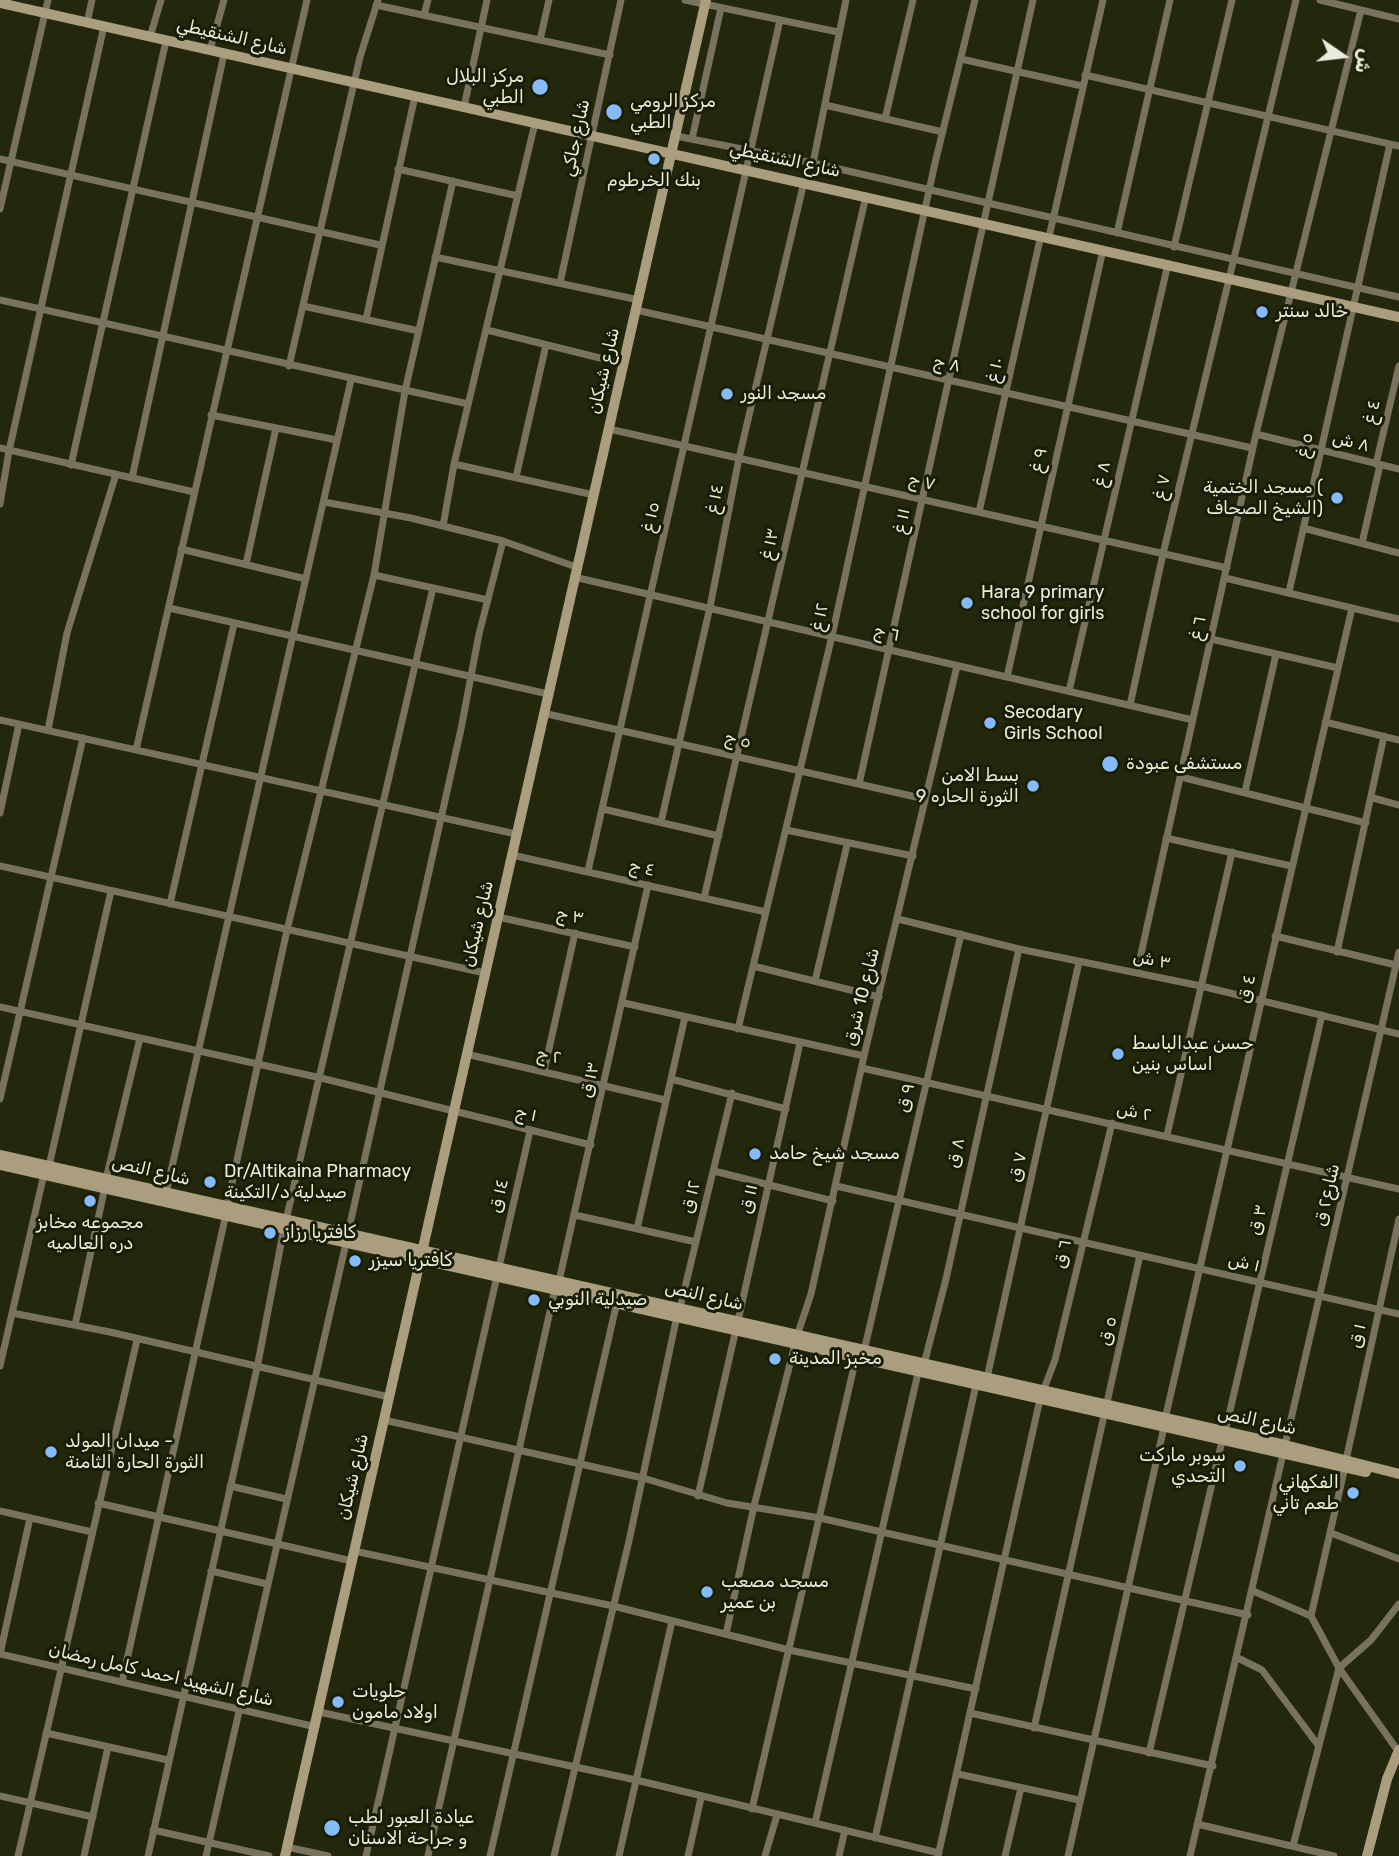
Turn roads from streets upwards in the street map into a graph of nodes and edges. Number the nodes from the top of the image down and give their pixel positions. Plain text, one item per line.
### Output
1 (48, 0) edge
2 (92, 0) edge
3 (162, 0) edge
4 (224, 0) edge
5 (307, 0) edge
6 (428, 0) edge
7 (487, 0) edge
8 (549, 0) edge
9 (621, 0) edge
10 (685, 0) edge
11 (846, 0) edge
12 (913, 0) edge
13 (975, 0) edge
14 (1033, 0) edge
15 (1103, 0) edge
16 (1170, 0) edge
17 (1232, 0) edge
18 (1296, 0) edge
19 (1320, 0) edge
20 (705, 2) edge
21 (0, 3) edge
22 (377, 3) edge
23 (721, 8) junction
24 (1361, 10) junction
25 (45, 13) junction
26 (424, 15) junction
27 (1399, 19) edge
28 (780, 20) junction
29 (87, 23) junction
30 (104, 26) junction
31 (481, 27) junction
32 (838, 32) junction
33 (150, 37) junction
34 (166, 40) junction
35 (540, 40) junction
36 (210, 50) junction
37 (224, 54) junction
38 (610, 55) junction
39 (961, 59) junction
40 (290, 68) junction
41 (1018, 72) junction
42 (1085, 75) junction
43 (354, 83) junction
44 (1082, 86) junction
45 (1150, 89) junction
46 (415, 96) junction
47 (1207, 103) junction
48 (825, 105) junction
49 (464, 107) junction
50 (1269, 117) junction
51 (886, 119) junction
52 (535, 123) junction
53 (1332, 130) junction
54 (943, 132) junction
55 (593, 136) junction
56 (676, 136) junction
57 (692, 139) junction
58 (1390, 144) junction
59 (1399, 146) edge
60 (750, 150) junction
61 (672, 154) junction
62 (0, 159) edge
63 (11, 161) junction
64 (813, 163) junction
65 (398, 169) junction
66 (746, 169) junction
67 (71, 174) junction
68 (453, 181) junction
69 (804, 182) junction
70 (133, 189) junction
71 (929, 190) junction
72 (518, 196) junction
73 (866, 196) junction
74 (191, 201) junction
75 (989, 203) junction
76 (0, 209) edge
77 (925, 210) junction
78 (1053, 217) junction
79 (256, 218) junction
80 (986, 223) junction
81 (320, 232) junction
82 (1118, 233) junction
83 (1045, 236) junction
84 (1155, 243) junction
85 (380, 245) junction
86 (1174, 247) junction
87 (1103, 250) junction
88 (435, 257) junction
89 (1236, 259) junction
90 (1151, 261) junction
91 (1168, 264) junction
92 (500, 271) junction
93 (1296, 273) junction
94 (1230, 278) junction
95 (561, 283) junction
96 (1356, 286) junction
97 (1291, 292) junction
98 (1399, 297) edge
99 (0, 300) edge
100 (637, 305) junction
101 (303, 306) junction
102 (1352, 306) junction
103 (41, 309) junction
104 (1399, 317) edge
105 (366, 319) junction
106 (104, 324) junction
107 (711, 327) junction
108 (487, 330) junction
109 (419, 331) junction
110 (162, 337) junction
111 (768, 340) junction
112 (546, 345) junction
113 (225, 351) junction
114 (830, 353) junction
115 (624, 364) junction
116 (289, 366) junction
117 (1399, 366) edge
118 (890, 368) junction
119 (351, 380) junction
120 (950, 381) junction
121 (405, 391) junction
122 (1007, 392) junction
123 (468, 404) junction
124 (1069, 406) junction
125 (211, 415) junction
126 (1131, 419) junction
127 (276, 428) junction
128 (609, 429) junction
129 (1191, 433) junction
130 (1256, 434) junction
131 (337, 440) junction
132 (684, 446) junction
133 (1252, 448) junction
134 (0, 449) edge
135 (9, 451) junction
136 (1321, 451) junction
137 (740, 458) junction
138 (454, 464) junction
139 (71, 465) junction
140 (1378, 465) junction
141 (1399, 469) edge
142 (803, 472) junction
143 (116, 474) junction
144 (516, 477) junction
145 (132, 478) junction
146 (863, 485) junction
147 (194, 492) junction
148 (594, 495) junction
149 (923, 498) junction
150 (324, 502) junction
151 (0, 504) edge
152 (979, 512) junction
153 (386, 515) junction
154 (443, 526) junction
155 (1039, 526) junction
156 (1303, 528) junction
157 (1103, 540) junction
158 (503, 541) junction
159 (1362, 544) junction
160 (181, 550) junction
161 (1399, 553) edge
162 (1163, 554) junction
163 (246, 564) junction
164 (1227, 568) junction
165 (575, 572) junction
166 (374, 575) junction
167 (1225, 578) junction
168 (306, 579) junction
169 (432, 588) junction
170 (1289, 592) junction
171 (651, 594) junction
172 (488, 600) junction
173 (710, 607) junction
174 (169, 608) junction
175 (1352, 608) junction
176 (1399, 619) edge
177 (768, 621) junction
178 (234, 624) junction
179 (832, 636) junction
180 (293, 638) junction
181 (1212, 639) junction
182 (890, 650) junction
183 (356, 651) junction
184 (1276, 654) junction
185 (415, 664) junction
186 (957, 666) junction
187 (1338, 668) junction
188 (471, 676) junction
189 (1007, 677) junction
190 (1069, 691) junction
191 (548, 694) junction
192 (1130, 705) junction
193 (543, 713) junction
194 (0, 720) edge
195 (1193, 720) junction
196 (1325, 722) junction
197 (19, 724) junction
198 (622, 729) junction
199 (48, 730) junction
200 (1384, 736) junction
201 (83, 738) junction
202 (1399, 740) edge
203 (677, 744) junction
204 (136, 750) junction
205 (738, 757) junction
206 (200, 764) junction
207 (799, 771) junction
208 (1181, 777) junction
209 (261, 779) junction
210 (859, 784) junction
211 (323, 791) junction
212 (1245, 792) junction
213 (1373, 798) junction
214 (925, 799) junction
215 (382, 804) junction
216 (1399, 805) edge
217 (1304, 808) junction
218 (603, 809) junction
219 (0, 813) edge
220 (441, 818) junction
221 (661, 822) junction
222 (1366, 823) junction
223 (786, 830) junction
224 (516, 835) junction
225 (719, 836) junction
226 (1166, 838) junction
227 (847, 845) junction
228 (1232, 852) junction
229 (512, 855) junction
230 (913, 856) junction
231 (0, 866) edge
232 (1291, 866) junction
233 (589, 871) junction
234 (51, 877) junction
235 (648, 886) junction
236 (111, 891) junction
237 (704, 898) junction
238 (170, 904) junction
239 (766, 912) junction
240 (498, 916) junction
241 (228, 918) junction
242 (898, 919) junction
243 (288, 930) junction
244 (575, 933) junction
245 (961, 934) junction
246 (1275, 936) junction
247 (349, 944) junction
248 (635, 947) junction
249 (1019, 949) junction
250 (1337, 952) junction
251 (1399, 952) edge
252 (408, 957) junction
253 (1079, 962) junction
254 (1396, 965) junction
255 (753, 966) junction
256 (1137, 972) junction
257 (485, 973) junction
258 (815, 981) junction
259 (1201, 986) junction
260 (879, 997) junction
261 (1260, 1000) junction
262 (624, 1003) junction
263 (0, 1007) edge
264 (19, 1012) junction
265 (1322, 1015) junction
266 (685, 1017) junction
267 (80, 1024) junction
268 (738, 1029) junction
269 (1381, 1030) junction
270 (1399, 1034) edge
271 (140, 1038) junction
272 (800, 1043) junction
273 (199, 1052) junction
274 (466, 1054) junction
275 (864, 1056) junction
276 (258, 1065) junction
277 (862, 1068) junction
278 (544, 1071) junction
279 (321, 1078) junction
280 (671, 1079) junction
281 (926, 1081) junction
282 (605, 1086) junction
283 (379, 1092) junction
284 (732, 1093) junction
285 (985, 1094) junction
286 (0, 1099) edge
287 (666, 1100) junction
288 (786, 1109) junction
289 (1046, 1109) junction
290 (454, 1112) junction
291 (1112, 1123) junction
292 (530, 1131) junction
293 (1167, 1135) junction
294 (591, 1145) junction
295 (1225, 1150) junction
296 (0, 1155) edge
297 (0, 1164) edge
298 (1287, 1164) junction
299 (47, 1170) junction
300 (714, 1171) junction
301 (1348, 1178) junction
302 (105, 1183) junction
303 (769, 1184) junction
304 (836, 1186) junction
305 (1399, 1189) edge
306 (166, 1193) junction
307 (833, 1201) junction
308 (899, 1202) junction
309 (226, 1210) junction
310 (959, 1214) junction
311 (575, 1215) junction
312 (1399, 1219) edge
313 (285, 1224) junction
314 (1021, 1228) junction
315 (637, 1229) junction
316 (347, 1238) junction
317 (696, 1242) junction
318 (1082, 1242) junction
319 (421, 1254) junction
320 (1140, 1255) junction
321 (1201, 1269) junction
322 (498, 1272) junction
323 (1260, 1284) junction
324 (557, 1285) junction
325 (1321, 1296) junction
326 (617, 1302) junction
327 (1381, 1309) junction
328 (679, 1312) junction
329 (12, 1313) junction
330 (1399, 1314) edge
331 (75, 1325) junction
332 (737, 1325) junction
333 (3, 1339) edge
334 (137, 1339) junction
335 (796, 1340) junction
336 (197, 1353) junction
337 (860, 1354) junction
338 (0, 1366) edge
339 (257, 1368) junction
340 (921, 1368) junction
341 (987, 1378) junction
342 (314, 1380) junction
343 (976, 1385) junction
344 (1041, 1395) junction
345 (389, 1397) junction
346 (1105, 1410) junction
347 (384, 1420) junction
348 (1164, 1423) junction
349 (1223, 1436) junction
350 (460, 1438) junction
351 (517, 1450) junction
352 (1284, 1450) junction
353 (580, 1463) junction
354 (1346, 1464) junction
355 (1399, 1474) edge
356 (643, 1478) junction
357 (1399, 1481) edge
358 (230, 1486) junction
359 (698, 1496) junction
360 (286, 1499) junction
361 (99, 1503) junction
362 (754, 1506) junction
363 (0, 1511) edge
364 (159, 1517) junction
365 (30, 1518) junction
366 (820, 1518) junction
367 (219, 1531) junction
368 (92, 1532) junction
369 (882, 1532) junction
370 (1331, 1533) junction
371 (275, 1544) junction
372 (941, 1546) junction
373 (353, 1556) junction
374 (1399, 1559) edge
375 (1004, 1561) junction
376 (433, 1568) junction
377 (211, 1571) junction
378 (1068, 1575) junction
379 (489, 1580) junction
380 (267, 1584) junction
381 (1126, 1587) junction
382 (1253, 1591) junction
383 (552, 1594) junction
384 (1184, 1599) junction
385 (1399, 1604) edge
386 (613, 1606) junction
387 (1248, 1615) junction
388 (1311, 1616) junction
389 (672, 1621) junction
390 (726, 1634) junction
391 (789, 1650) junction
392 (0, 1654) edge
393 (1238, 1658) junction
394 (852, 1662) junction
395 (62, 1668) junction
396 (1339, 1668) junction
397 (911, 1676) junction
398 (122, 1682) junction
399 (976, 1689) junction
400 (182, 1696) junction
401 (239, 1708) junction
402 (319, 1712) junction
403 (970, 1713) junction
404 (316, 1727) junction
405 (1034, 1728) junction
406 (395, 1729) junction
407 (46, 1733) junction
408 (1094, 1739) junction
409 (453, 1740) junction
410 (1318, 1745) junction
411 (108, 1746) junction
412 (1149, 1753) junction
413 (514, 1754) junction
414 (1398, 1757) edge
415 (168, 1760) junction
416 (1213, 1766) junction
417 (575, 1767) junction
418 (958, 1774) junction
419 (636, 1780) junction
420 (1021, 1788) junction
421 (0, 1796) edge
422 (701, 1798) junction
423 (1079, 1800) junction
424 (30, 1803) junction
425 (751, 1810) junction
426 (777, 1815) junction
427 (93, 1817) junction
428 (815, 1823) junction
429 (1197, 1824) junction
430 (153, 1830) junction
431 (845, 1830) junction
432 (875, 1838) junction
433 (209, 1842) junction
434 (1293, 1846) junction
435 (286, 1852) edge
436 (939, 1854) edge
437 (1371, 1855) edge
438 (18, 1856) edge
439 (84, 1856) edge
440 (148, 1856) edge
441 (206, 1856) edge
442 (269, 1856) edge
443 (328, 1856) edge
444 (366, 1856) edge
445 (428, 1856) edge
446 (490, 1856) edge
447 (554, 1856) edge
448 (619, 1856) edge
449 (688, 1856) edge
450 (765, 1856) edge
451 (839, 1856) edge
452 (1005, 1856) edge
453 (1068, 1856) edge
454 (1190, 1856) edge
455 (1334, 1856) edge

1 - 25 street
2 - 29 street
3 - 33 street
4 - 36 street
5 - 40 street
6 - 26 street
7 - 31 street
8 - 35 street
9 - 38 street, شارع جاكي
10 - 20 street
11 - 32 street
12 - 51 street
13 - 39 street, ١٢ غ
14 - 41 street, ١١ غ
15 - 42 street, ١٠ غ
16 - 45 street
17 - 47 street
18 - 50 street, ٧ غ
19 - 24 street
20 - 23 street
20 - 56 street, شارع شيكان
21 - 25 street, شارع الشنقيطي
22 - 26 street
22 - 43 street
23 - 28 street
23 - 57 street
24 - 27 street
24 - 53 street, ٦ غ
25 - 29 street, شارع الشنقيطي
25 - 63 street
26 - 31 street
28 - 32 street
28 - 60 street, ١٥ غ
29 - 30 street, شارع الشنقيطي
30 - 33 street, شارع الشنقيطي
30 - 67 street
31 - 35 street
31 - 49 street
32 - 48 street
33 - 34 street, شارع الشنقيطي
34 - 36 street, شارع الشنقيطي
34 - 70 street
35 - 38 street
36 - 37 street, شارع الشنقيطي
37 - 40 street, شارع الشنقيطي
37 - 74 street
38 - 55 street, شارع جاكي
39 - 41 street
39 - 54 street, ١٢ غ
40 - 43 street, شارع الشنقيطي
40 - 79 street
41 - 44 street
41 - 75 street, ١١ غ
42 - 44 street, ١٠ غ
42 - 45 street
43 - 46 street, شارع الشنقيطي
43 - 81 street
44 - 78 street, ١٠ غ
45 - 47 street
45 - 82 street
46 - 49 street, شارع الشنقيطي
46 - 65 street
47 - 50 street
47 - 86 street
48 - 51 street
48 - 64 street
49 - 52 street, شارع الشنقيطي
50 - 53 street
50 - 89 street, ٧ غ
51 - 54 street
52 - 55 street, شارع الشنقيطي
52 - 72 street
53 - 58 street
53 - 93 street, ٦ غ
54 - 71 street, ١٢ غ
55 - 61 street, شارع الشنقيطي
55 - 95 street, شارع جاكي
56 - 57 street
56 - 61 street, شارع شيكان
57 - 60 street
58 - 59 street
58 - 96 street, ٥ غ
60 - 64 street
60 - 66 street, ١٥ غ
61 - 66 street, شارع الشنقيطي
61 - 100 street, شارع شيكان
62 - 63 street
63 - 67 street
63 - 76 street
64 - 71 street
65 - 68 street
65 - 85 street
66 - 69 street, شارع الشنقيطي
66 - 107 street, ١٥ غ
67 - 70 street
67 - 103 street
68 - 72 street
68 - 88 street
69 - 73 street, شارع الشنقيطي
69 - 111 street, ١٤ غ
70 - 74 street
70 - 106 street
71 - 75 street
71 - 77 street, ١٢ غ
72 - 92 street
73 - 77 street, شارع الشنقيطي
73 - 114 street, ١٣ غ
74 - 79 street
74 - 110 street
75 - 78 street
75 - 80 street, ١١ غ
77 - 80 street, شارع الشنقيطي
77 - 118 street, ١٢ غ
78 - 82 street
78 - 83 street, ١٠ غ
79 - 81 street
79 - 113 street
80 - 83 street, شارع الشنقيطي
80 - 120 street, ١١ غ
81 - 85 street
81 - 101 street
82 - 84 street
83 - 87 street, شارع الشنقيطي
83 - 122 street, ١٠ غ
84 - 86 street
84 - 90 street
85 - 105 street
86 - 89 street
87 - 90 street, شارع الشنقيطي
87 - 124 street, ٩ غ
88 - 92 street, ٨ ج
88 - 109 street
89 - 93 street
89 - 94 street, ٧ غ
90 - 91 street, شارع الشنقيطي
91 - 94 street, شارع الشنقيطي
91 - 126 street, ٨ غ
92 - 95 street, ٨ ج
92 - 108 street
93 - 96 street
93 - 97 street, ٦ غ
94 - 97 street, شارع الشنقيطي
94 - 129 street, ٧ غ
95 - 100 street, ٨ ج
96 - 98 street
96 - 102 street, ٥ غ
97 - 102 street, شارع الشنقيطي
97 - 130 street, ٦ غ
99 - 103 street
100 - 107 street, ٨ ج
100 - 115 street, شارع شيكان
101 - 105 street
101 - 116 street
102 - 104 street, شارع الشنقيطي
102 - 136 street, ٥ غ
103 - 106 street
103 - 135 street
105 - 109 street
106 - 110 street
106 - 139 street
107 - 111 street, ٨ ج
107 - 132 street, ١٥ غ
108 - 112 street
108 - 123 street
109 - 121 street
110 - 113 street
110 - 145 street
111 - 114 street, ٨ ج
111 - 137 street, ١٤ غ
112 - 115 street
112 - 144 street
113 - 116 street
113 - 125 street
114 - 118 street, ٨ ج
114 - 142 street, ١٣ غ
115 - 128 street, شارع شيكان
116 - 119 street
117 - 140 street, ٤ غ
118 - 120 street, ٨ ج
118 - 146 street, ١٢ غ
119 - 121 street
119 - 131 street
120 - 122 street, ٨ ج
120 - 149 street, ١١ غ
121 - 123 street
121 - 153 street
122 - 124 street, ٨ ج
122 - 152 street, ١٠ غ
123 - 138 street
124 - 126 street, ٨ ج
124 - 155 street, ٩ غ
125 - 127 street
125 - 147 street
126 - 129 street, ٨ ج
126 - 157 street, ٨ غ
127 - 131 street
127 - 163 street
128 - 132 street, ٧ ج
128 - 148 street, شارع شيكان
129 - 133 street, ٨ ج
129 - 162 street, ٧ غ
130 - 133 street, ٦ غ
130 - 136 street, ٨ ش
131 - 150 street
132 - 137 street, ٧ ج
132 - 171 street, ١٥ غ
133 - 164 street, ٦ غ
134 - 135 street
135 - 139 street
135 - 151 street
136 - 140 street, ٨ ش
136 - 156 street, ٥ غ
137 - 142 street, ٧ ج
137 - 173 street, ١٤ غ
138 - 144 street
138 - 154 street
139 - 143 street
140 - 141 street, ٨ ش
140 - 159 street, ٤ غ
142 - 146 street, ٧ ج
142 - 177 street, ١٣ غ
143 - 145 street
143 - 199 street
144 - 148 street
145 - 147 street
146 - 149 street, ٧ ج
146 - 179 street, ١٢ غ
147 - 160 street
148 - 165 street, شارع شيكان
149 - 152 street, ٧ ج
149 - 182 street, ١١ غ
150 - 153 street, ٦ ج
150 - 168 street
152 - 155 street, ٧ ج
153 - 154 street, ٦ ج
153 - 166 street
154 - 158 street, ٦ ج
155 - 157 street, ٧ ج
155 - 189 street, ٩ غ
156 - 159 street
156 - 170 street, ٥ غ
157 - 162 street, ٧ ج
157 - 190 street, ٨ غ
158 - 165 street, ٦ ج
158 - 172 street
159 - 161 street
160 - 163 street
160 - 174 street
162 - 164 street, ٧ ج
162 - 192 street, ٧ غ
163 - 168 street
164 - 167 street, ٦ غ
165 - 171 street, ٦ ج
165 - 191 street, شارع شيكان
166 - 169 street
166 - 183 street
167 - 170 street
167 - 181 street, ٦ غ
168 - 180 street
169 - 172 street
169 - 185 street
170 - 175 street
171 - 173 street, ٦ ج
171 - 198 street, ١٥ غ
172 - 188 street
173 - 177 street, ٦ ج
173 - 203 street, ١٤ غ
174 - 178 street
174 - 204 street
175 - 176 street
175 - 187 street, ٤ ق
177 - 179 street, ٦ ج
177 - 205 street, ١٣ غ
178 - 180 street
178 - 206 street
179 - 182 street, ٦ ج
179 - 207 street, ١٢ غ
180 - 183 street
180 - 209 street
181 - 184 street
181 - 195 street, ٦ غ
182 - 186 street, ٦ ج
182 - 210 street, ١١ غ
183 - 185 street
183 - 211 street
184 - 187 street
184 - 212 street
185 - 188 street
185 - 215 street
186 - 189 street, ٦ ج
186 - 214 street, شارع 10 شرق
187 - 196 street, ٤ ق
188 - 191 street
188 - 220 street
189 - 190 street, ٦ ج
190 - 192 street, ٦ ج
191 - 193 street, شارع شيكان
192 - 195 street, ٦ ج
193 - 198 street, ٥ ج
193 - 224 street, شارع شيكان
194 - 197 street
195 - 208 street, ٦ غ
196 - 200 street
196 - 217 street, ٤ ق
197 - 199 street
197 - 219 street
198 - 203 street, ٥ ج
198 - 218 street, ١٥ غ
199 - 201 street
200 - 202 street
200 - 213 street
201 - 204 street
201 - 234 street
203 - 205 street, ٥ ج
203 - 221 street, ١٤ غ
204 - 206 street
205 - 207 street, ٥ ج
205 - 225 street, ١٣ غ
206 - 209 street
206 - 238 street
207 - 210 street, ٥ ج
207 - 223 street, ١٢ غ
208 - 212 street
208 - 226 street, ٦ غ
209 - 211 street
209 - 241 street
210 - 214 street, ٥ ج
211 - 215 street
211 - 243 street
212 - 217 street
213 - 216 street
213 - 222 street
214 - 230 street, شارع 10 شرق
215 - 220 street
215 - 247 street
217 - 222 street
217 - 232 street, ٤ ق
218 - 221 street
218 - 233 street, ١٥ غ
220 - 224 street
220 - 252 street
221 - 225 street
222 - 250 street
223 - 227 street
223 - 239 street, ١٢ غ
224 - 229 street, شارع شيكان
225 - 237 street, ١٣ غ
226 - 228 street
226 - 256 street, ٦ غ
227 - 230 street
227 - 258 street
228 - 232 street
228 - 259 street
229 - 233 street, ٤ ج
229 - 240 street, شارع شيكان
230 - 242 street, شارع 10 شرق
231 - 234 street
232 - 246 street, ٤ ق
233 - 235 street, ٤ ج
234 - 236 street
234 - 264 street
235 - 237 street, ٤ ج
235 - 248 street, ١٣ ق
236 - 238 street
236 - 267 street
237 - 239 street, ٤ ج
238 - 241 street
239 - 255 street, ١٢ غ
240 - 244 street, ٣ ج
240 - 257 street, شارع شيكان
241 - 243 street
241 - 273 street
242 - 245 street, ٣ ش
242 - 260 street, شارع 10 شرق
243 - 247 street
243 - 276 street
244 - 248 street, ٣ ج
244 - 278 street
245 - 249 street, ٣ ش
245 - 281 street, ٩ ق
246 - 250 street
246 - 261 street, ٤ ق
247 - 252 street
247 - 279 street
248 - 262 street, ١٣ ق
249 - 253 street, ٣ ش
249 - 285 street, ٨ ق
250 - 254 street
251 - 254 street, شارع٢ ق
252 - 257 street
252 - 283 street
253 - 256 street, ٣ ش
253 - 289 street, ٧ ق
254 - 269 street, شارع٢ ق
255 - 258 street
255 - 268 street, ١٢ غ
256 - 259 street, ٣ ش
257 - 274 street, شارع شيكان
258 - 260 street
259 - 261 street, ٣ ش
259 - 293 street
260 - 275 street, شارع 10 شرق
261 - 265 street, ٣ ش
261 - 295 street, ٤ ق
262 - 266 street
262 - 282 street, ١٣ ق
263 - 264 street, ١ ج
264 - 267 street, ١ ج
264 - 286 street
265 - 269 street, ٣ ش
265 - 298 street, ٣ ق
266 - 268 street
266 - 280 street
267 - 271 street, ١ ج
267 - 299 street
268 - 272 street
269 - 270 street, ٣ ش
269 - 301 street, شارع٢ ق
271 - 273 street, ١ ج
271 - 302 street
272 - 275 street
272 - 288 street, ١١ ق
273 - 276 street, ١ ج
273 - 306 street
274 - 278 street, ٢ ج
274 - 290 street, شارع شيكان
275 - 277 street, شارع 10 شرق
276 - 279 street, ١ ج
276 - 309 street
277 - 281 street, ٢ ش
277 - 304 street, شارع 10 شرق
278 - 282 street, ٢ ج
279 - 283 street, ١ ج
279 - 313 street
280 - 284 street
280 - 287 street
281 - 285 street, ٢ ش
281 - 308 street, ٩ ق
282 - 287 street, ٢ ج
282 - 294 street, ١٣ ق
283 - 290 street, ١ ج
283 - 316 street
284 - 288 street
284 - 300 street, ١٢ ق
285 - 289 street, ٢ ش
285 - 310 street, ٨ ق
287 - 315 street
288 - 303 street, ١١ ق
289 - 291 street, ٢ ش
289 - 314 street, ٧ ق
290 - 292 street, ١ ج
290 - 319 street, شارع شيكان
291 - 293 street, ٢ ش
291 - 318 street, ٦ ق
292 - 294 street, ١ ج
292 - 322 street, ١٤ ق
293 - 295 street, ٢ ش
294 - 311 street, ١٣ ق
295 - 298 street, ٢ ش
295 - 321 street, ٤ ق
296 - 299 street, شارع النص
297 - 299 street, شارع النص
298 - 301 street, ٢ ش
298 - 323 street, ٣ ق
299 - 302 street, شارع النص
299 - 329 street
300 - 303 street
300 - 317 street, ١٢ ق
301 - 305 street, ٢ ش
301 - 325 street, شارع٢ ق
302 - 306 street, شارع النص
302 - 309 street, شارع النص
302 - 331 street
303 - 307 street
303 - 332 street, ١١ ق
304 - 307 street, شارع 10 شرق
304 - 308 street, ١ ش
306 - 309 street, شارع النص
307 - 335 street, شارع 10 شرق
308 - 310 street, ١ ش
308 - 337 street, ٩ ق
309 - 313 street, شارع النص
309 - 336 street
310 - 314 street, ١ ش
310 - 340 street, ٨ ق
311 - 315 street
311 - 324 street, ١٣ ق
312 - 327 street, ١ ق
313 - 316 street, شارع النص
313 - 339 street
314 - 318 street, ١ ش
314 - 341 street, ٧ ق
315 - 317 street
316 - 319 street, شارع النص
316 - 342 street
317 - 328 street, ١٢ ق
318 - 320 street, ١ ش
318 - 344 street, ٦ ق
319 - 322 street, شارع النص
319 - 345 street, شارع شيكان
320 - 321 street, ١ ش
320 - 346 street, ٥ ق
321 - 323 street, ١ ش
321 - 348 street, ٤ ق
322 - 324 street, شارع النص
322 - 350 street, ١٤ ق
323 - 325 street, ١ ش
323 - 349 street, ٣ ق
324 - 326 street, شارع النص
324 - 328 street, شارع النص
324 - 351 street, ١٣ ق
325 - 327 street, ١ ش
325 - 352 street, شارع٢ ق
326 - 328 street, شارع النص
326 - 353 street
327 - 330 street, ١ ش
327 - 354 street, ١ ق
328 - 332 street, شارع النص
328 - 356 street, ١٢ ق
329 - 331 street
329 - 333 street
331 - 334 street
332 - 335 street, شارع النص
332 - 359 street, ١١ ق
333 - 338 street
334 - 336 street
334 - 361 street
335 - 337 street, شارع النص
335 - 362 street, شارع 10 شرق
336 - 339 street
336 - 364 street
337 - 340 street, شارع النص
337 - 366 street, ٩ ق
339 - 342 street
339 - 358 street
340 - 341 street, شارع النص
340 - 343 street, شارع النص
340 - 369 street, ٨ ق
341 - 344 street, شارع النص
342 - 345 street
342 - 360 street
343 - 344 street, شارع النص
343 - 372 street
344 - 346 street, شارع النص
344 - 375 street, ٦ ق
345 - 347 street, شارع شيكان
346 - 348 street, شارع النص
346 - 378 street, ٥ ق
347 - 350 street
347 - 373 street, شارع شيكان
348 - 349 street, شارع النص
348 - 381 street, ٤ ق
349 - 352 street, شارع النص
349 - 384 street, ٣ ق
350 - 351 street
350 - 376 street, ١٤ ق
351 - 353 street
351 - 379 street, ١٣ ق
352 - 354 street, شارع النص
352 - 382 street, شارع٢ ق
353 - 356 street
353 - 383 street
354 - 355 street, شارع النص
354 - 357 street, شارع النص
354 - 370 street, ١ ق
356 - 359 street
356 - 386 street, ١٢ ق
358 - 360 street
358 - 367 street
359 - 362 street
360 - 371 street
361 - 364 street
361 - 368 street
362 - 366 street
362 - 390 street, شارع 10 شرق
363 - 365 street
364 - 367 street
364 - 398 street
365 - 368 street
365 - 392 street
366 - 369 street
366 - 391 street, ٩ ق
367 - 371 street
367 - 377 street
368 - 395 street
369 - 372 street
369 - 394 street, ٨ ق
370 - 374 street
370 - 388 street, ١ ق
371 - 373 street
371 - 380 street
372 - 375 street
372 - 397 street
373 - 376 street
373 - 402 street, شارع شيكان
375 - 378 street
375 - 399 street, ٦ ق
376 - 379 street
376 - 406 street, ١٤ ق
377 - 380 street
377 - 400 street
378 - 381 street
378 - 405 street, ٥ ق
379 - 383 street
379 - 409 street, ١٣ ق
380 - 401 street
381 - 384 street
381 - 408 street, ٤ ق
382 - 387 street, شارع٢ ق
382 - 388 street
383 - 386 street
383 - 413 street
384 - 387 street
384 - 412 street, ٣ ق
385 - 396 street
386 - 389 street
386 - 417 street, ١٢ ق
387 - 393 street, شارع٢ ق
388 - 396 street
389 - 390 street
389 - 419 street
390 - 391 street
391 - 394 street
391 - 425 street, ٩ ق
392 - 395 street, شارع الشهيد احمد كامل رمضان
393 - 410 street
393 - 416 street, شارع٢ ق
394 - 397 street
394 - 428 street, ٨ ق
395 - 398 street, شارع الشهيد احمد كامل رمضان
395 - 407 street
396 - 410 street
396 - 414 street
397 - 399 street
397 - 432 street
398 - 400 street, شارع الشهيد احمد كامل رمضان
399 - 403 street, ٦ ق
400 - 401 street, شارع الشهيد احمد كامل رمضان
400 - 415 street
401 - 404 street, شارع الشهيد احمد كامل رمضان
401 - 433 street
402 - 404 street, شارع شيكان
402 - 406 street
403 - 405 street
403 - 418 street, ٦ ق
404 - 435 street, شارع شيكان
405 - 408 street
406 - 409 street
406 - 444 street, ١٤ ق
407 - 411 street
407 - 424 street
408 - 412 street
408 - 423 street, ٤ ق
409 - 413 street
409 - 445 street, ١٣ ق
410 - 434 street
411 - 415 street
411 - 427 street
412 - 416 street
413 - 417 street
413 - 446 street
414 - 437 street
415 - 430 street
416 - 429 street, شارع٢ ق
417 - 419 street
417 - 447 street, ١٢ ق
418 - 420 street
418 - 436 street, ٦ ق
419 - 422 street
419 - 448 street
420 - 423 street
420 - 452 street
421 - 424 street
422 - 425 street
422 - 449 street
423 - 453 street, ٤ ق
424 - 427 street
424 - 438 street
425 - 426 street
426 - 428 street
426 - 450 street
427 - 439 street
428 - 431 street
429 - 434 street
429 - 454 street, شارع٢ ق
430 - 433 street
430 - 440 street
431 - 432 street
431 - 451 street
432 - 436 street
433 - 441 street
433 - 442 street
434 - 455 street
435 - 443 street

